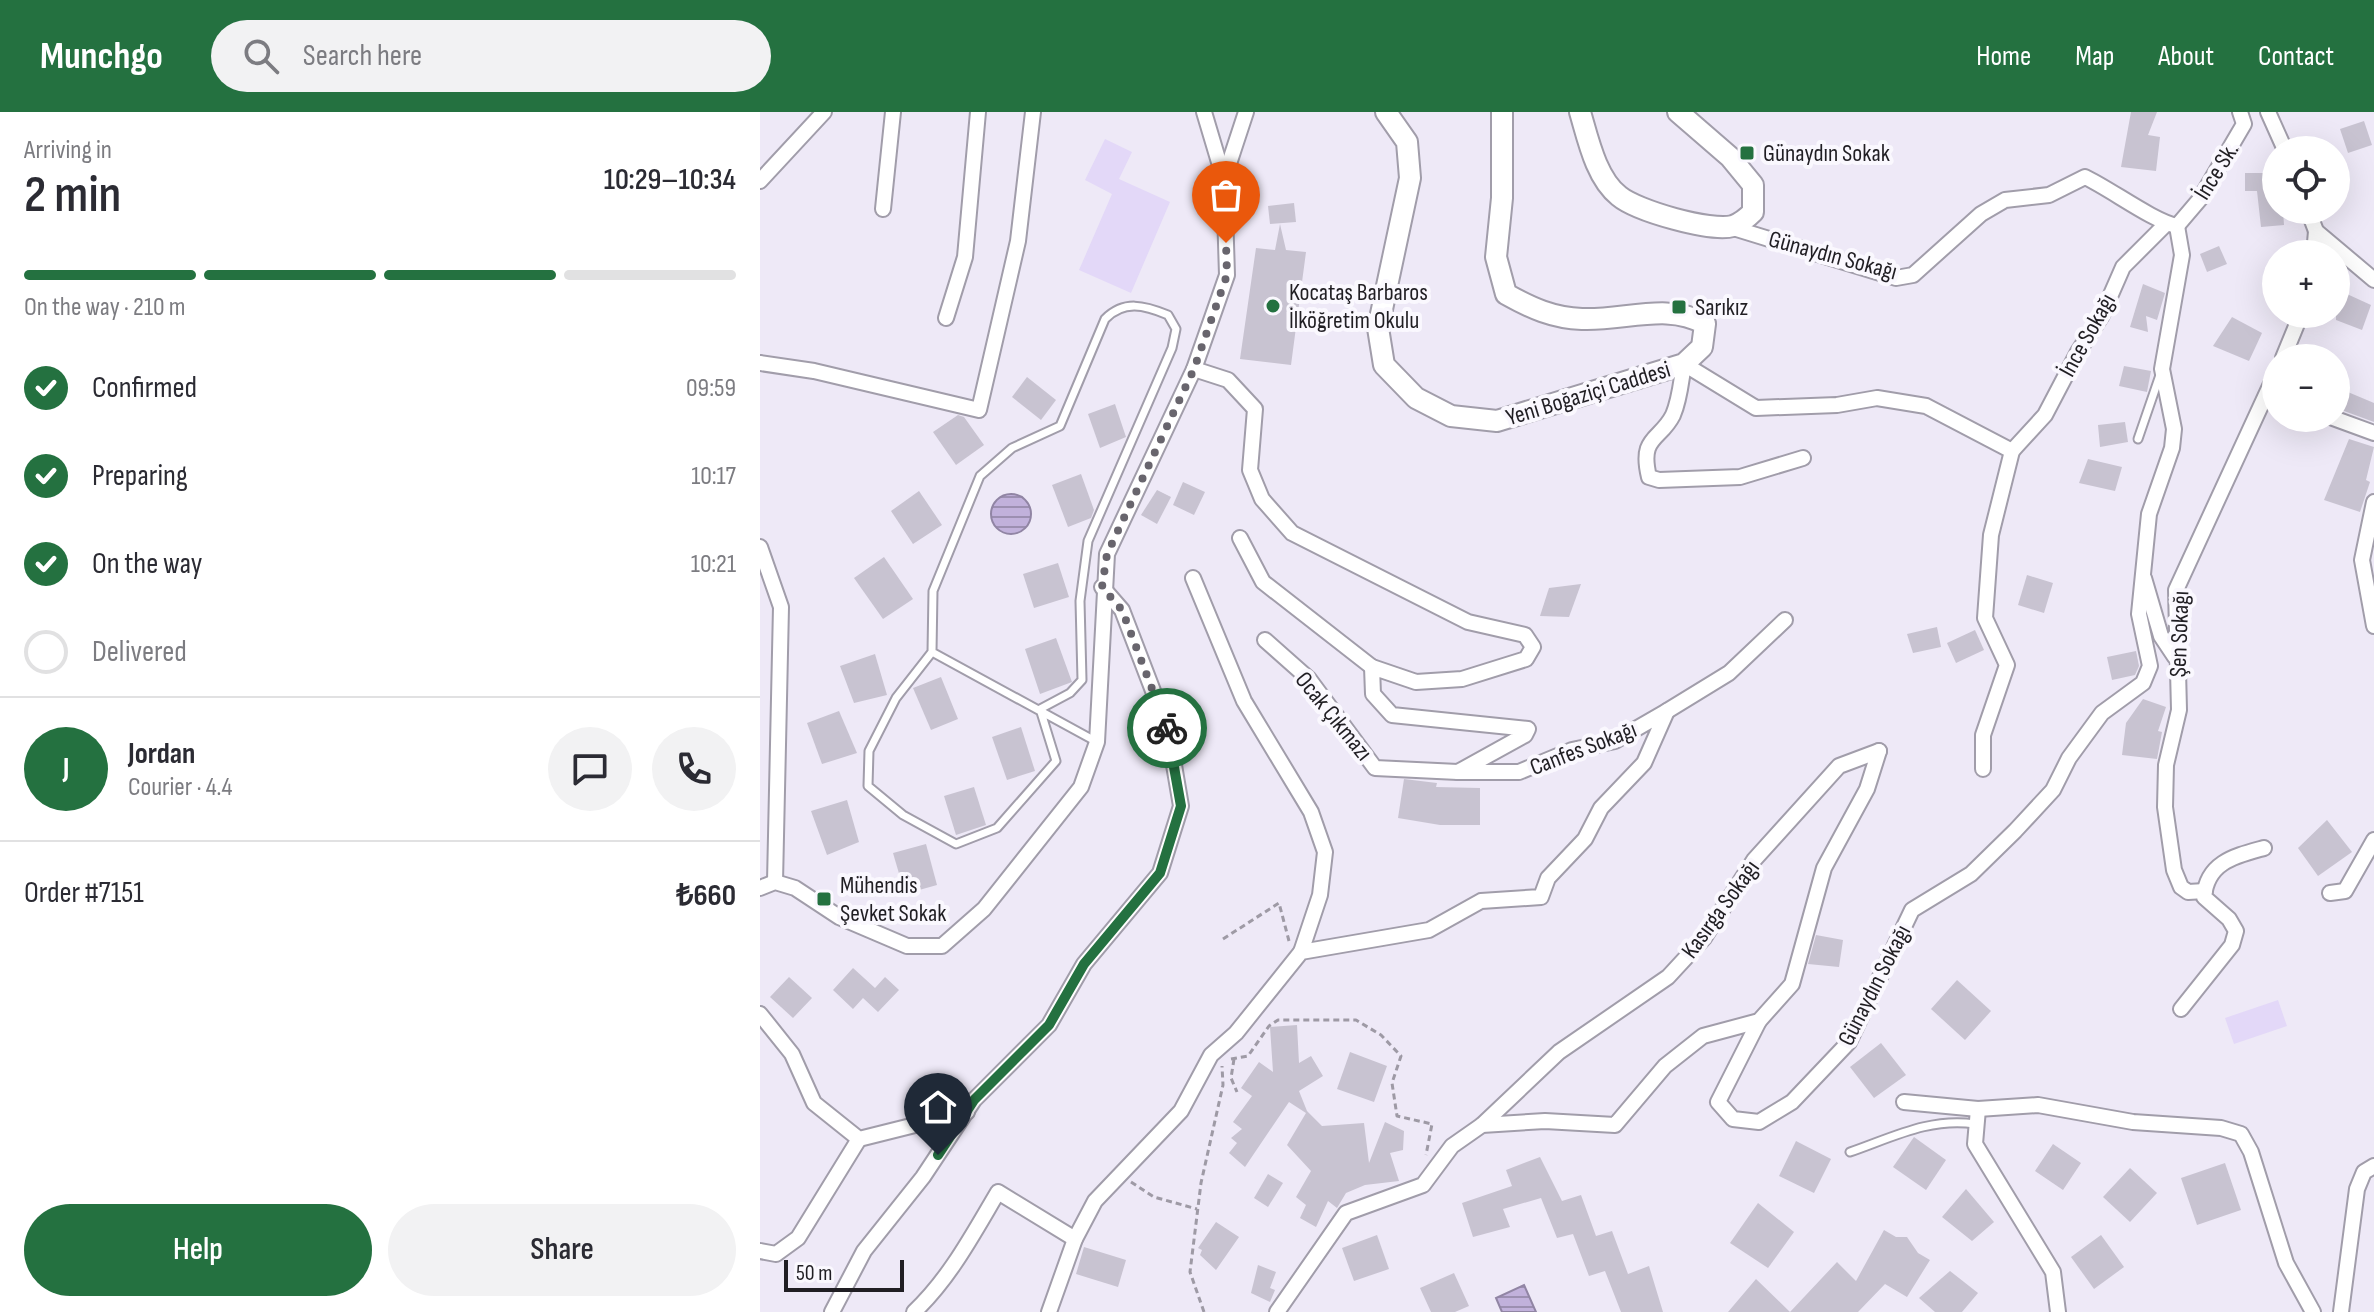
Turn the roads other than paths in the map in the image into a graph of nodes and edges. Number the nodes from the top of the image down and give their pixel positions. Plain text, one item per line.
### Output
1 (824, 112) edge
2 (893, 112) edge
3 (978, 112) edge
4 (1033, 112) edge
5 (1188, 112) edge
6 (1246, 112) edge
7 (1386, 112) edge
8 (1502, 112) edge
9 (1580, 112) edge
10 (1678, 112) edge
11 (2240, 112) edge
12 (2268, 112) edge
13 (2283, 112) edge
14 (1205, 117) edge
15 (2276, 129) junction
16 (2279, 136) edge
17 (1224, 179) junction
18 (760, 181) edge
19 (883, 209) dead end
20 (2313, 224) edge
21 (2172, 225) junction
22 (1730, 227) junction
23 (2316, 231) junction
24 (2315, 240) edge
25 (2374, 280) edge
26 (946, 318) dead end
27 (760, 363) edge
28 (1684, 364) junction
29 (1194, 369) junction
30 (2162, 369) junction
31 (2262, 414) edge
32 (2350, 424) edge
33 (2374, 433) edge
34 (2138, 439) dead end
35 (2012, 451) junction
36 (1803, 458) dead end
37 (2374, 502) edge
38 (1240, 538) dead end
39 (760, 547) edge
40 (2143, 573) junction
41 (1193, 578) dead end
42 (1102, 587) junction
43 (1785, 620) dead end
44 (2374, 626) edge
45 (1265, 640) dead end
46 (932, 652) junction
47 (2175, 657) junction
48 (1372, 667) junction
49 (1040, 709) junction
50 (1667, 711) junction
51 (1097, 742) junction
52 (1983, 769) dead end
53 (1458, 772) junction
54 (2374, 840) edge
55 (2264, 848) dead end
56 (775, 882) junction
57 (760, 888) edge
58 (2205, 891) junction
59 (2330, 893) dead end
60 (1297, 956) junction
61 (2181, 1009) dead end
62 (760, 1014) edge
63 (1759, 1021) junction
64 (1904, 1102) dead end
65 (967, 1112) junction
66 (1976, 1116) junction
67 (1482, 1125) junction
68 (859, 1139) junction
69 (1850, 1152) dead end
70 (2374, 1166) edge
71 (1075, 1239) junction
72 (760, 1251) edge
73 (839, 1309) edge
74 (914, 1312) edge
75 (1049, 1312) edge
76 (1277, 1312) edge
77 (2058, 1312) edge
78 (2313, 1312) edge
79 (2341, 1312) edge

1 - 18 street
2 - 19 street
3 - 26 street
4 - 27 street
5 - 14 street
6 - 17 street
7 - 28 street, Yeni Boğaziçi Caddesi
8 - 28 street, Yeni Boğaziçi Caddesi
9 - 22 street
10 - 22 street
11 - 21 street, İnce Sk.
12 - 15 street
13 - 15 street
14 - 17 street
15 - 16 street
17 - 29 street
20 - 23 street
21 - 22 street, Günaydın Sokağı
21 - 30 street, Günaydın Sokağı
21 - 35 street, İnce Sokağı
23 - 24 street
23 - 25 street
28 - 35 street
28 - 36 street
29 - 42 street
29 - 48 street
30 - 34 lane
30 - 40 street, Günaydın Sokağı
31 - 47 street, Şen Sokağı
32 - 33 street
35 - 52 street
37 - 44 street
38 - 48 street
39 - 56 street
40 - 47 street
40 - 63 street, Günaydın Sokağı
41 - 60 street
42 - 51 street
42 - 65 street
43 - 50 street
45 - 53 street, Ocak Çıkmazı
46 - 49 lane
46 - 49 lane
46 - 49 lane
47 - 58 street, Şen Sokağı
48 - 53 street, Canfes Sokağı
49 - 51 lane
50 - 53 street, Canfes Sokağı
50 - 60 street, Canfes Sokağı
51 - 56 street
54 - 59 street
55 - 58 street
56 - 57 street
58 - 61 street
60 - 71 street
62 - 68 street
63 - 67 street
63 - 67 street, Kasırga Sokağı
64 - 66 street
65 - 68 street
65 - 73 street
66 - 69 lane
66 - 77 street
66 - 78 street
67 - 76 street, Kasırga Sokağı
68 - 72 street
70 - 79 street
71 - 74 street
71 - 75 street

